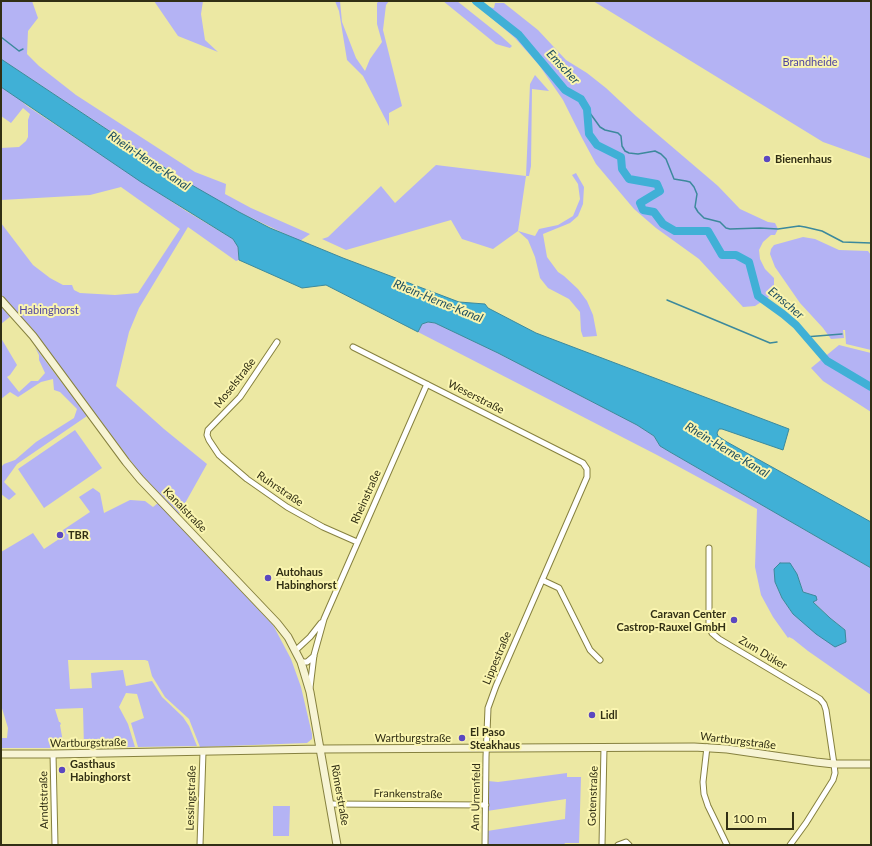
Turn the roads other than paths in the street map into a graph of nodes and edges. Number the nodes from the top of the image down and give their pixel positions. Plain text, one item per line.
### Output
1 (1, 300) edge
2 (277, 342) dead end
3 (353, 347) dead end
4 (427, 384) junction
5 (207, 434) joint
6 (587, 469) joint
7 (357, 542) junction
8 (709, 548) dead end
9 (542, 580) junction
10 (324, 619) junction
11 (296, 650) junction
12 (314, 655) junction
13 (600, 660) dead end
14 (301, 662) junction
15 (310, 692) junction
16 (604, 747) junction
17 (706, 747) junction
18 (321, 749) junction
19 (487, 749) junction
20 (203, 752) junction
21 (1, 754) edge
22 (53, 754) junction
23 (834, 764) junction
24 (871, 764) edge
25 (331, 804) junction
26 (486, 805) junction
27 (55, 845) edge
28 (200, 845) edge
29 (337, 845) edge
30 (485, 845) edge
31 (602, 845) edge
32 (618, 845) edge
33 (629, 845) edge
34 (727, 845) edge
35 (790, 845) edge

1 - 11 main road, Kanalstraße
2 - 5 street, Moselstraße
3 - 4 street, Weserstraße
4 - 6 street, Weserstraße
4 - 7 street, Rheinstraße
5 - 7 street, Ruhrstraße
6 - 9 street, Lippestraße
7 - 10 street, Rheinstraße
8 - 23 street, Zum Düker
9 - 13 street
9 - 19 street, Lippestraße
10 - 11 street, Rheinstraße
10 - 12 street, Rheinstraße
11 - 14 main road, Kanalstraße
12 - 14 street
12 - 15 street, Rheinstraße
14 - 15 main road, Kanalstraße
15 - 18 main road, Kanalstraße
16 - 17 main road, Wartburgstraße
16 - 19 main road, Wartburgstraße
16 - 31 street, Gotenstraße
17 - 23 main road, Wartburgstraße
17 - 34 street
18 - 19 main road, Wartburgstraße
18 - 20 main road, Wartburgstraße
18 - 25 main road, Römerstraße
19 - 26 street, Am Urnenfeld
20 - 22 main road, Wartburgstraße
20 - 28 street, Lessingstraße
21 - 22 main road, Wartburgstraße
22 - 27 street, Arndtstraße
23 - 24 main road, Wartburgstraße
23 - 35 street
25 - 26 street, Frankenstraße
25 - 29 main road, Römerstraße
26 - 30 street, Am Urnenfeld
32 - 33 street

